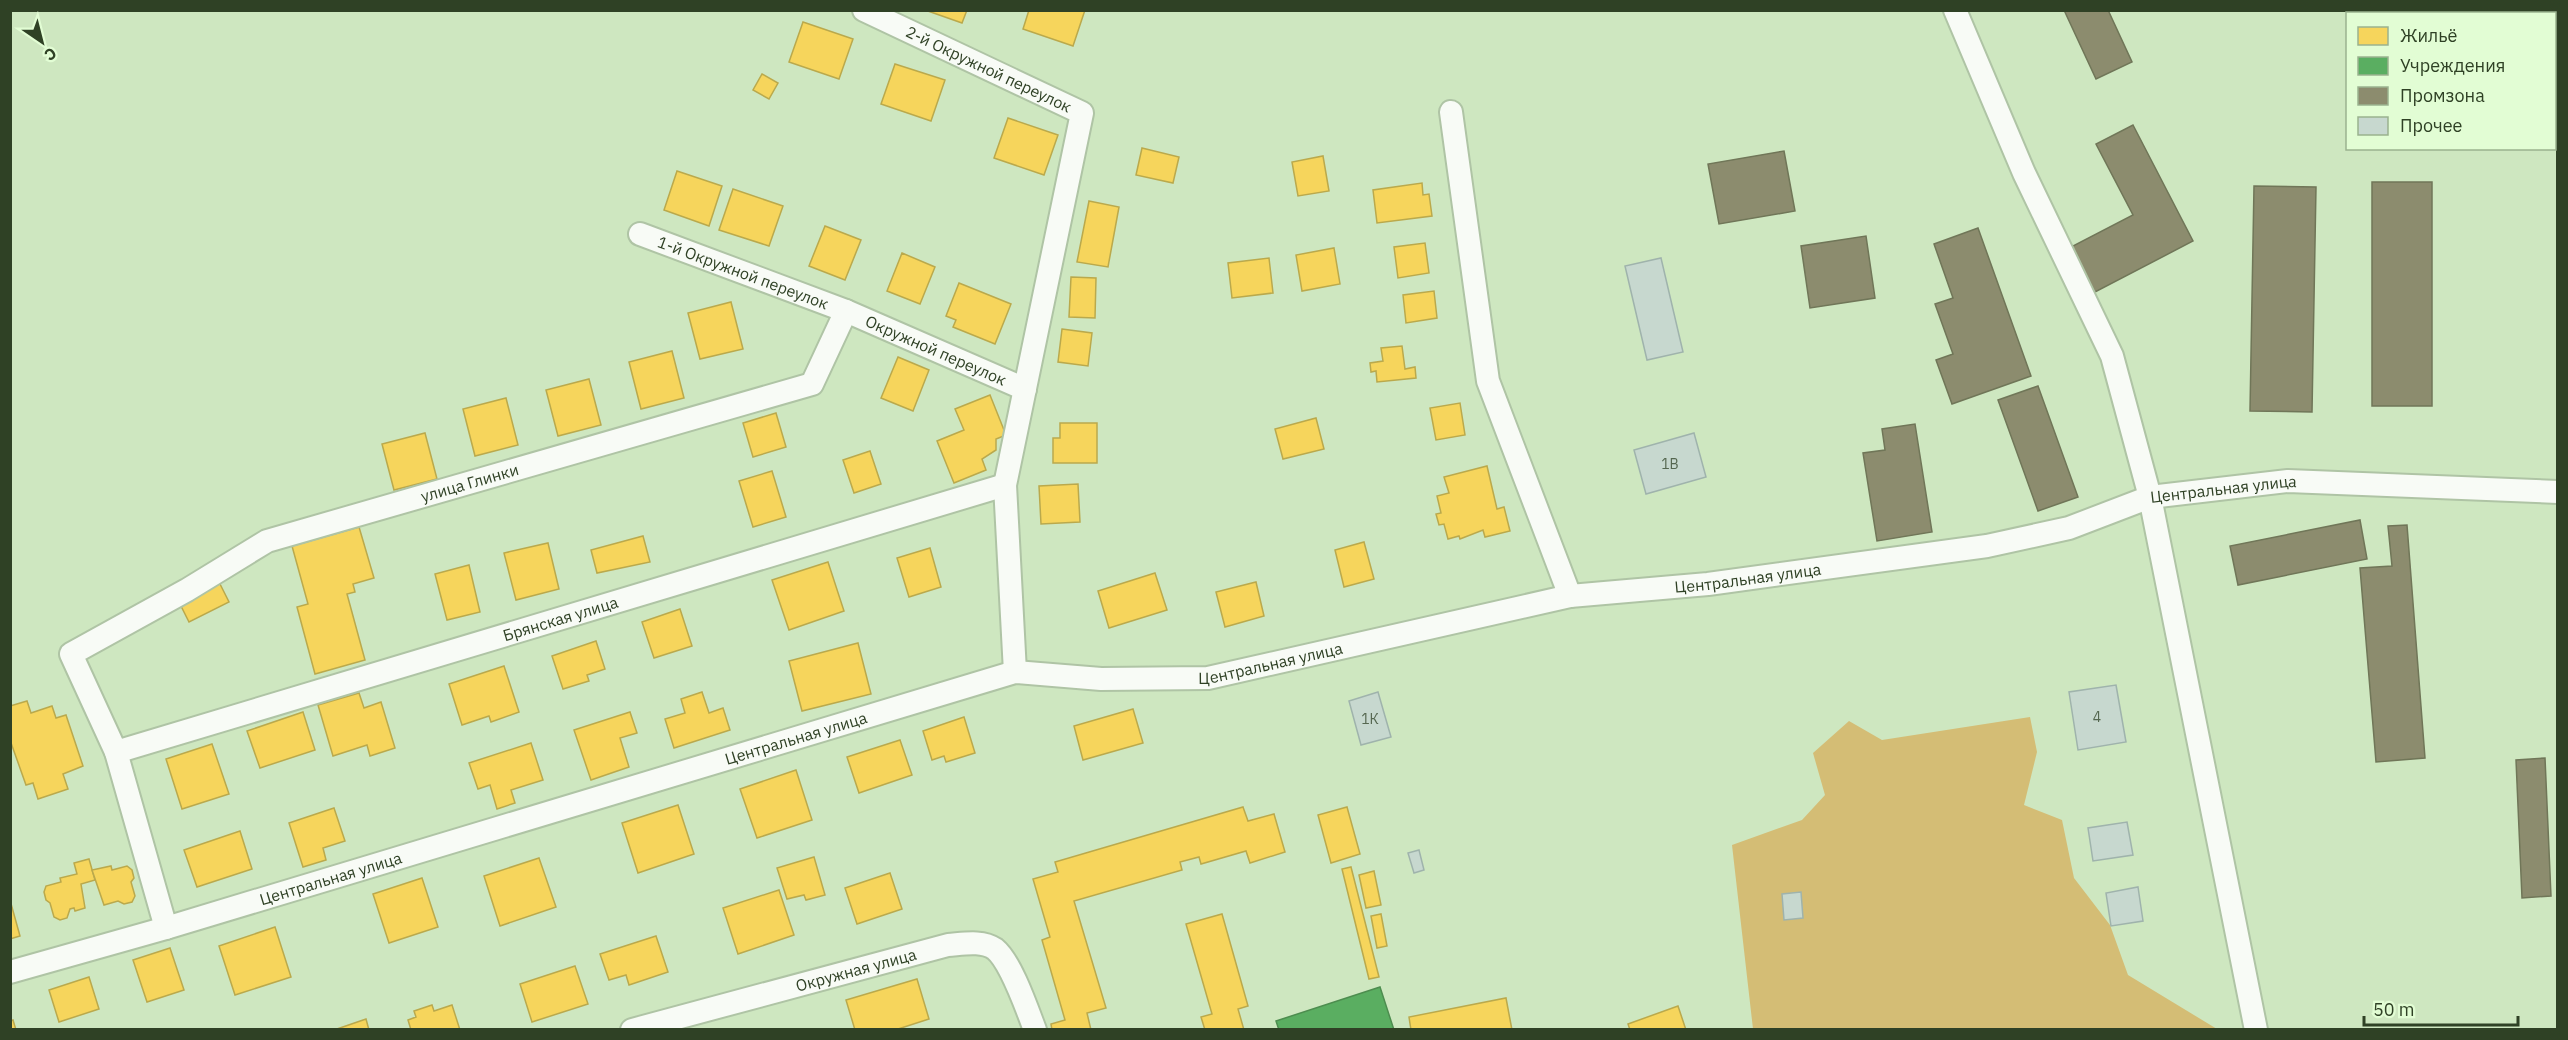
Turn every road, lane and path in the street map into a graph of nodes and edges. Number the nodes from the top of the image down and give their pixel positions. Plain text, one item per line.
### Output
1 (864, 10) edge
2 (1954, 10) edge
3 (1450, 112) dead end
4 (640, 234) dead end
5 (846, 311) junction
6 (1025, 389) junction
7 (1005, 485) junction
8 (2558, 492) edge
9 (2150, 497) junction
10 (1570, 596) junction
11 (1015, 672) junction
12 (116, 752) junction
13 (166, 928) junction
14 (10, 972) edge
15 (632, 1029) edge
16 (1035, 1029) edge
17 (2256, 1029) edge

1 - 6 street, 2-й Окружной переулок
2 - 9 street
3 - 10 street
4 - 5 street, 1-й Окружной переулок
5 - 6 street, Окружной переулок
5 - 12 street, улица Глинки
6 - 7 street
7 - 11 street
7 - 12 street, Брянская улица
8 - 9 street, Центральная улица
9 - 10 street, Центральная улица
9 - 17 street
10 - 11 street, Центральная улица
11 - 13 street, Центральная улица
12 - 13 street
13 - 14 street, Центральная улица
15 - 16 street, Окружная улица

